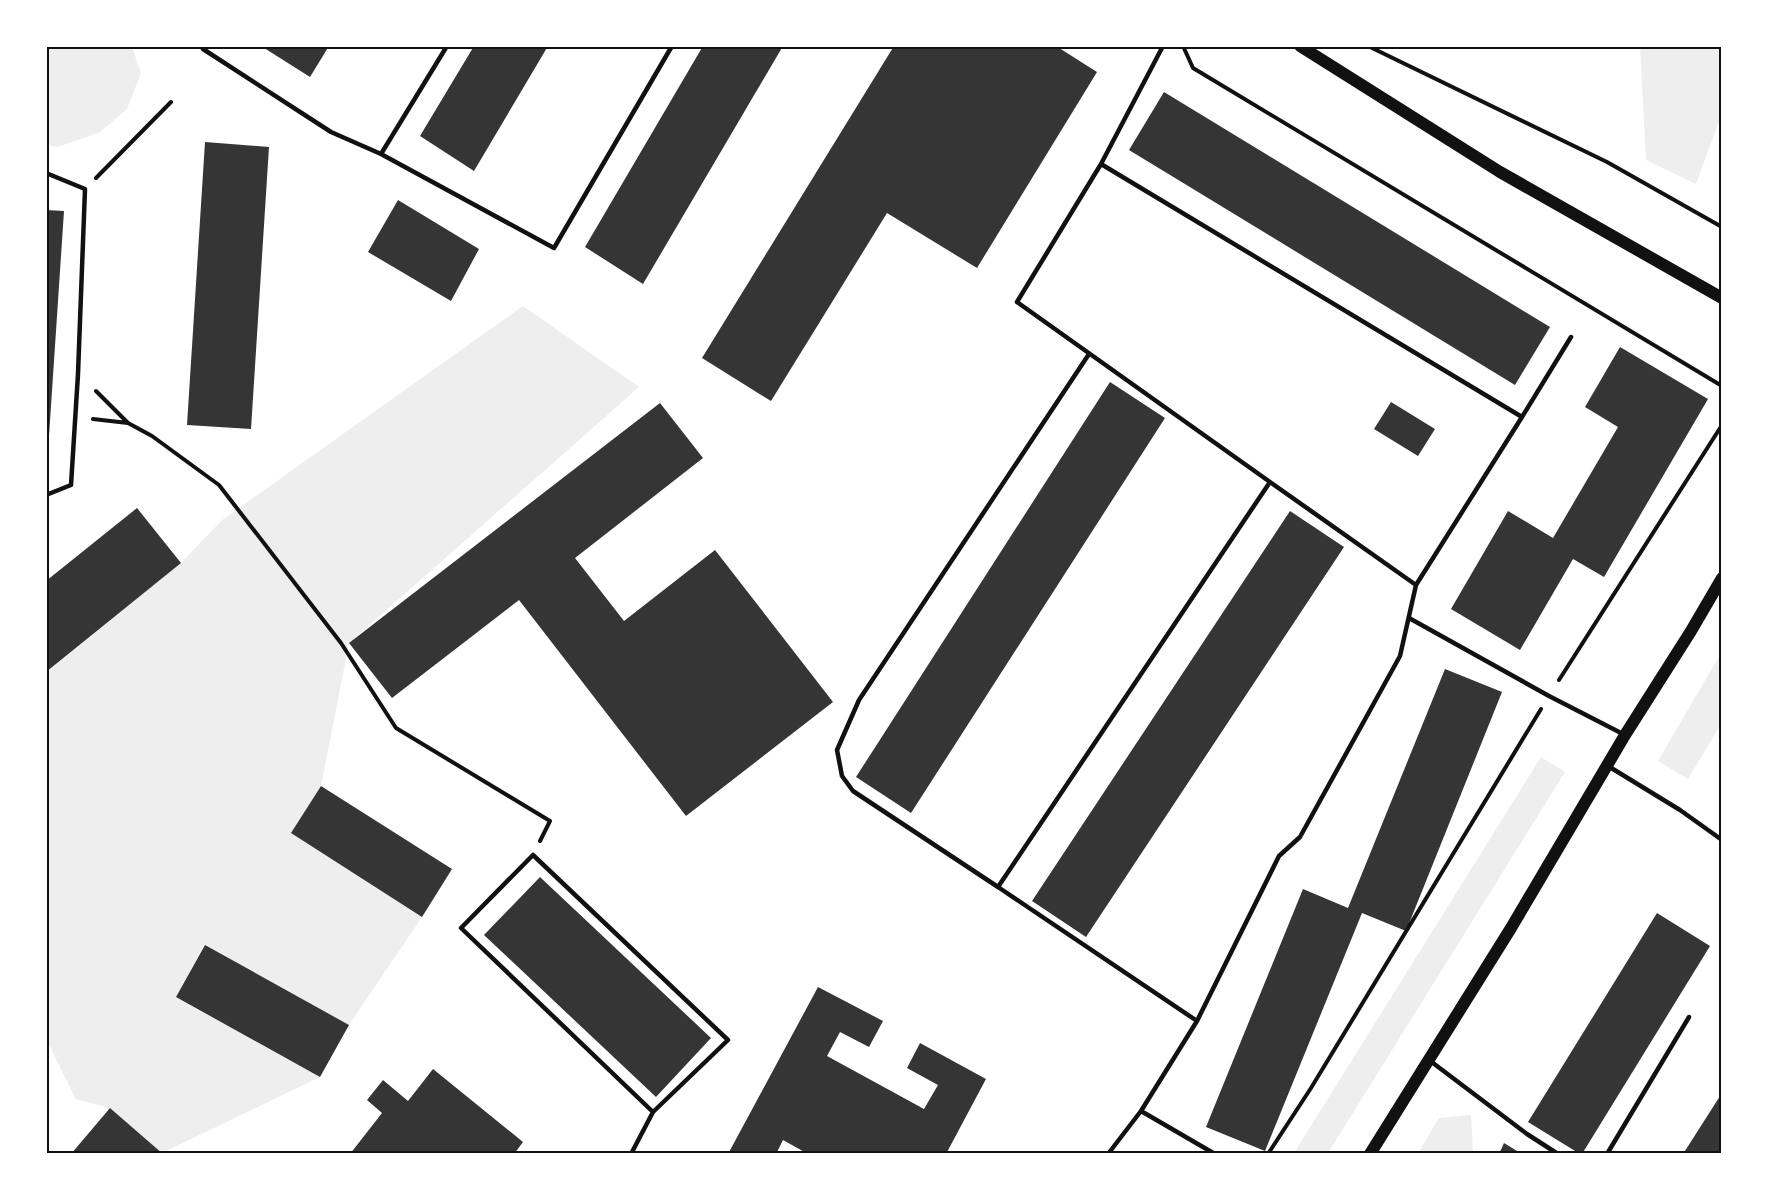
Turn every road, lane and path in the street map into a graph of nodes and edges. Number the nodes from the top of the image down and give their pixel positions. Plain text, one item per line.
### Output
1 (205, 46) edge
2 (447, 46) edge
3 (672, 46) edge
4 (1163, 46) edge
5 (1184, 46) edge
6 (1300, 46) edge
7 (1368, 46) edge
8 (171, 102) dead end
9 (381, 154) junction
10 (1101, 164) junction
11 (46, 173) edge
12 (85, 189) junction
13 (1722, 226) edge
14 (1722, 298) edge
15 (1571, 337) dead end
16 (1089, 354) junction
17 (78, 374) junction
18 (1722, 386) edge
19 (1522, 417) junction
20 (76, 418) junction
21 (128, 423) junction
22 (1722, 425) edge
23 (1270, 482) junction
24 (46, 495) edge
25 (1722, 578) edge
26 (1416, 585) junction
27 (1409, 618) junction
28 (1549, 696) junction
29 (1625, 735) junction
30 (1608, 766) junction
31 (1722, 840) edge
32 (532, 855) junction
33 (999, 888) junction
34 (1689, 1017) dead end
35 (1197, 1022) junction
36 (1429, 1060) junction
37 (1141, 1111) junction
38 (653, 1112) junction
39 (631, 1154) edge
40 (1108, 1154) edge
41 (1215, 1154) edge
42 (1268, 1154) edge
43 (1370, 1154) edge
44 (1558, 1154) edge
45 (1607, 1154) edge

1 - 9 lane
2 - 9 lane
3 - 9 lane
4 - 10 lane
5 - 18 path
6 - 14 main road
7 - 13 path
8 - 12 path
10 - 16 lane
10 - 19 lane
11 - 12 lane
12 - 17 lane
15 - 19 lane
16 - 23 lane
16 - 33 lane
17 - 20 lane
17 - 21 path
19 - 26 lane
20 - 21 path
20 - 24 lane
21 - 32 path
22 - 28 path
23 - 26 lane
23 - 33 lane
25 - 29 main road
26 - 27 lane
27 - 28 lane
27 - 35 lane
28 - 29 lane
28 - 42 path
29 - 30 main road
30 - 31 lane
30 - 36 main road
32 - 38 lane
32 - 38 lane
33 - 35 lane
34 - 45 lane
35 - 37 lane
36 - 43 main road
36 - 44 lane
37 - 40 lane
37 - 41 lane
38 - 39 lane

